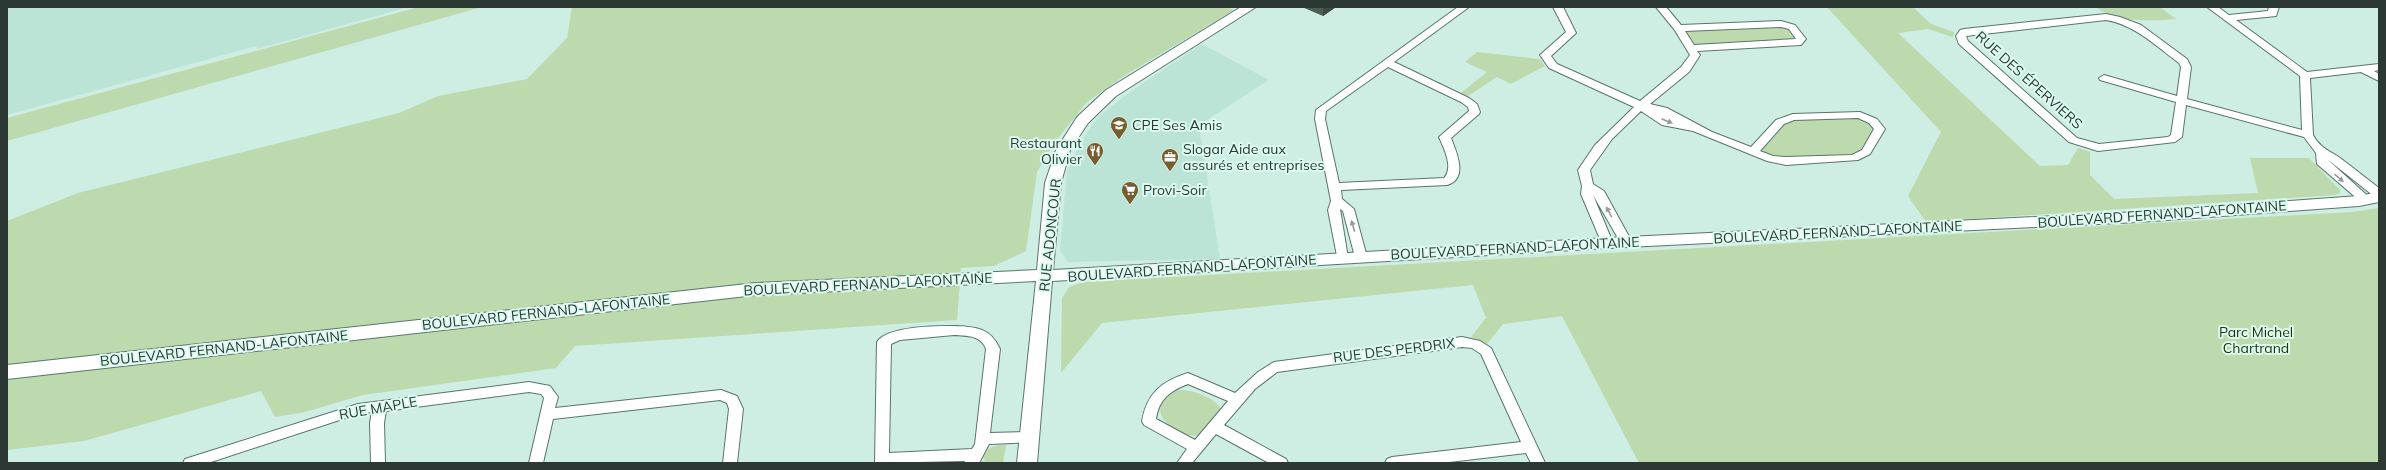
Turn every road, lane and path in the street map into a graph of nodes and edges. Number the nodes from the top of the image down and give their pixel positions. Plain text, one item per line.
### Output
1 (1250, 7) edge
2 (1464, 7) edge
3 (1558, 7) edge
4 (1661, 7) edge
5 (2212, 7) edge
6 (2274, 7) edge
7 (2228, 18) junction
8 (1678, 28) junction
9 (1691, 48) junction
10 (1386, 62) junction
11 (2379, 67) edge
12 (2365, 70) junction
13 (2305, 75) junction
14 (2104, 78) dead end
15 (2379, 78) edge
16 (2181, 101) junction
17 (1642, 106) junction
18 (2309, 138) junction
19 (1753, 152) junction
20 (1588, 186) junction
21 (1335, 187) junction
22 (2374, 197) edge
23 (1337, 201) junction
24 (1626, 242) junction
25 (1607, 243) junction
26 (1361, 257) junction
27 (1342, 258) junction
28 (1044, 275) junction
29 (7, 372) edge
30 (1238, 400) junction
31 (380, 405) junction
32 (548, 414) junction
33 (1216, 427) junction
34 (1030, 438) junction
35 (982, 439) junction
36 (1530, 447) junction
37 (1197, 448) junction
38 (973, 459) edge
39 (882, 461) edge
40 (190, 463) edge
41 (378, 463) edge
42 (536, 463) edge
43 (730, 463) edge
44 (1027, 463) edge
45 (1184, 463) edge
46 (1281, 463) edge
47 (1392, 463) edge
48 (1538, 463) edge

1 - 28 street, RUE ADONCOUR
2 - 10 street
3 - 17 street
4 - 8 street
5 - 7 street
6 - 7 street
7 - 13 street
8 - 9 street
8 - 9 street
9 - 17 street
10 - 21 street
10 - 21 street
11 - 12 street
12 - 13 street
12 - 15 street
13 - 18 street
14 - 16 street
16 - 16 street, RUE DES ÉPERVIERS
16 - 18 street
17 - 19 street
17 - 20 street
18 - 22 street
19 - 19 street
24 -> 20 street
20 - 25 street
21 - 23 street
22 - 24 street, BOULEVARD FERNAND-LAFONTAINE
26 -> 23 street
23 - 27 street
24 - 25 street, BOULEVARD FERNAND-LAFONTAINE
25 - 26 street, BOULEVARD FERNAND-LAFONTAINE
26 - 27 street, BOULEVARD FERNAND-LAFONTAINE
27 - 28 street, BOULEVARD FERNAND-LAFONTAINE
28 - 29 street, BOULEVARD FERNAND-LAFONTAINE
28 - 34 street, RUE ADONCOUR
30 - 33 street, RUE DES PERDRIX
30 - 36 street, RUE DES PERDRIX
30 - 37 street
31 - 32 street, RUE MAPLE
31 - 40 street, RUE MAPLE
31 - 41 street
32 - 42 street, RUE MAPLE
32 - 43 street
33 - 37 street, RUE DES PERDRIX
33 - 46 street
34 - 35 street
34 - 44 street, RUE ADONCOUR
35 - 38 street
35 - 39 street
36 - 47 street
36 - 48 street, RUE DES PERDRIX
37 - 45 street, RUE DES PERDRIX
38 - 39 street

